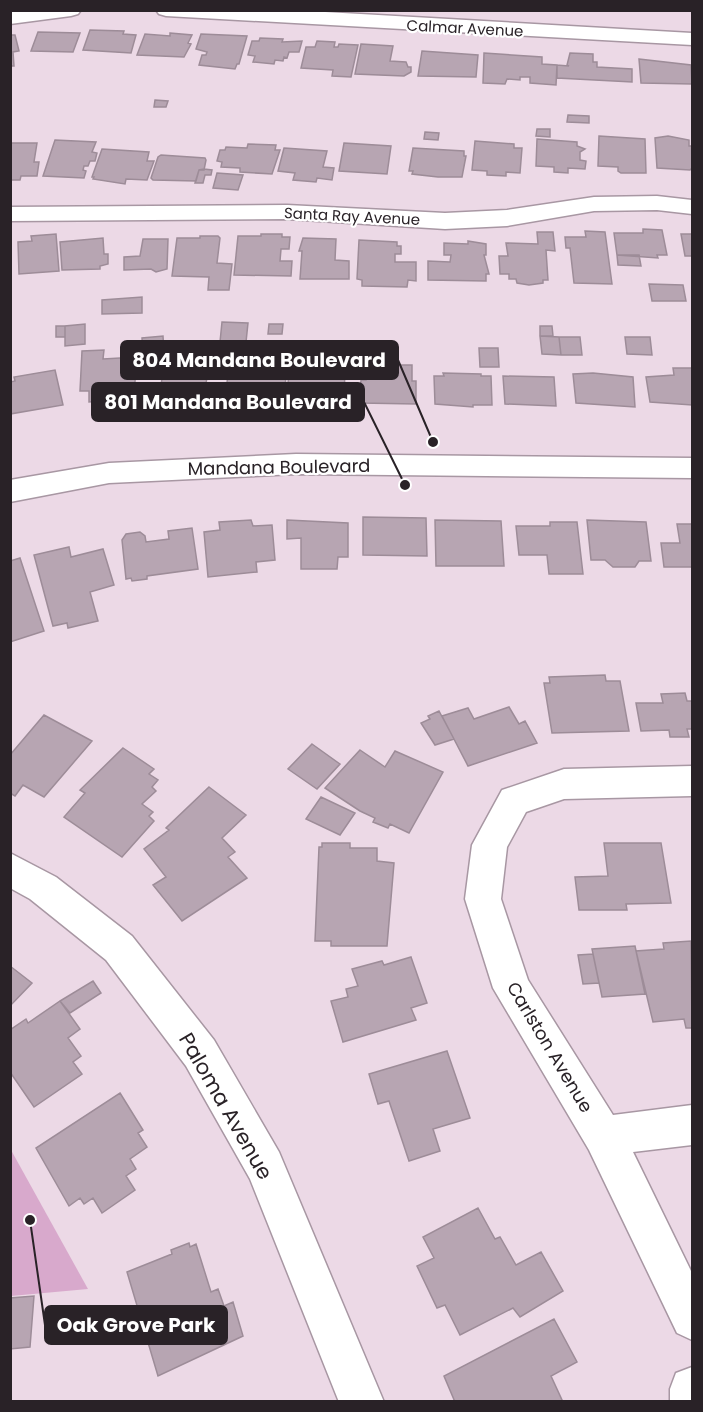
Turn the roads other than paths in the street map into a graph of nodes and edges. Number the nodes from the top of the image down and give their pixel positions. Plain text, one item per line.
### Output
1 (71, 10) edge
2 (166, 10) edge
3 (10, 18) edge
4 (693, 39) edge
5 (693, 207) edge
6 (10, 214) edge
7 (693, 468) edge
8 (10, 491) edge
9 (693, 781) edge
10 (10, 869) edge
11 (693, 1125) edge
12 (603, 1136) junction
13 (693, 1318) edge
14 (693, 1389) edge
15 (362, 1401) edge
16 (692, 1401) edge

1 - 3 street
2 - 4 street, Calmar Avenue
5 - 6 street, Santa Ray Avenue
7 - 8 street, Mandana Boulevard
9 - 12 street, Carlston Avenue
10 - 15 street, Paloma Avenue
11 - 12 street
12 - 13 street, Carlston Avenue
14 - 16 street

